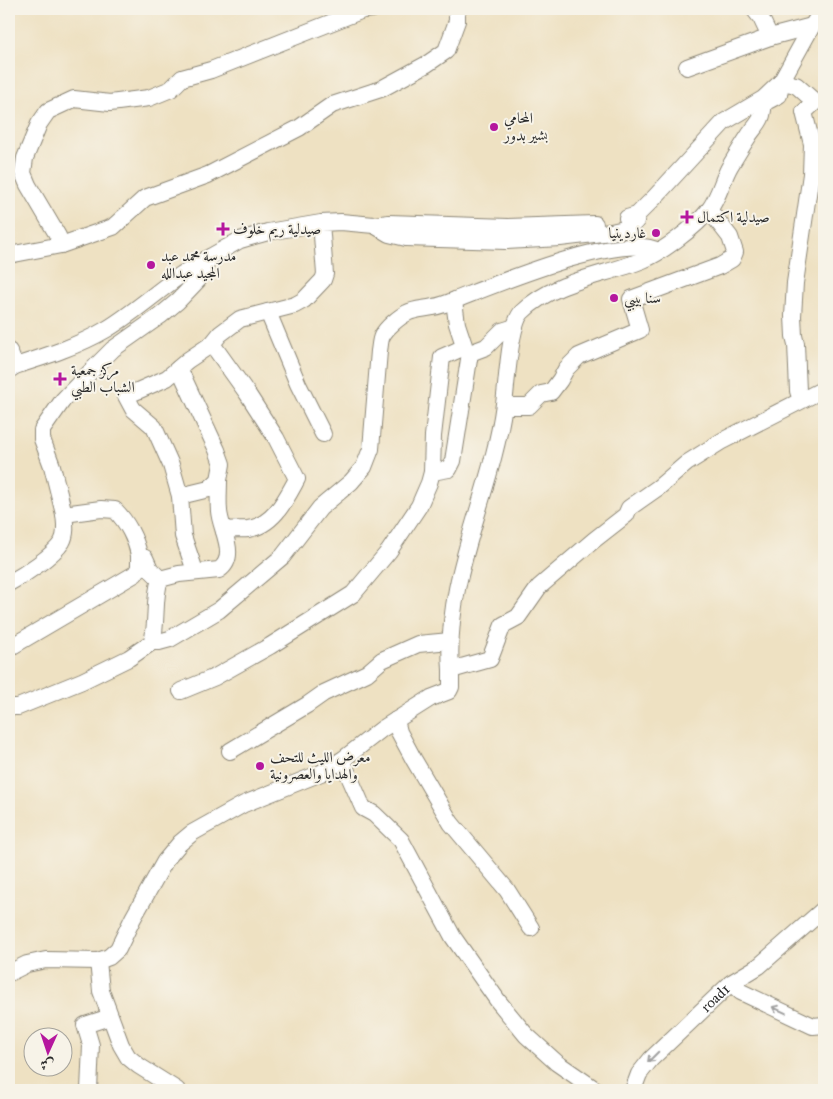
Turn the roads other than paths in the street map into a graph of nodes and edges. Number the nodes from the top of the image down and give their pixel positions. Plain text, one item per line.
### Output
1 (373, 9) edge
2 (459, 9) edge
3 (754, 9) edge
4 (823, 9) edge
5 (812, 26) junction
6 (770, 37) junction
7 (687, 67) dead end
8 (781, 82) junction
9 (709, 210) junction
10 (321, 223) junction
11 (61, 246) junction
12 (658, 251) junction
13 (9, 255) edge
14 (210, 257) junction
15 (454, 300) junction
16 (268, 312) junction
17 (515, 327) junction
18 (212, 344) junction
19 (467, 349) junction
20 (9, 351) edge
21 (12, 368) edge
22 (179, 368) junction
23 (824, 389) edge
24 (801, 400) junction
25 (504, 405) junction
26 (323, 434) dead end
27 (432, 472) junction
28 (219, 480) junction
29 (180, 496) junction
30 (64, 514) junction
31 (224, 531) junction
32 (139, 555) junction
33 (192, 572) junction
34 (160, 579) junction
35 (9, 583) edge
36 (450, 641) junction
37 (152, 642) junction
38 (9, 648) edge
39 (451, 670) junction
40 (181, 691) dead end
41 (9, 708) edge
42 (396, 720) junction
43 (230, 751) dead end
44 (342, 760) junction
45 (824, 909) edge
46 (531, 928) dead end
47 (98, 961) junction
48 (9, 973) edge
49 (731, 983) junction
50 (110, 1017) junction
51 (824, 1025) edge
52 (89, 1090) edge
53 (177, 1090) edge
54 (596, 1090) edge
55 (633, 1090) edge

1 - 11 street
2 - 11 street
3 - 6 street
4 - 5 street
5 - 6 street
5 - 8 street
6 - 7 street
8 - 9 street
8 - 10 street
8 - 24 street
9 - 12 street
9 - 25 street
10 - 14 street
10 - 16 street
11 - 13 street
12 - 15 street
12 - 17 street
14 - 21 street
14 - 30 street
15 - 19 street
15 - 37 street
16 - 18 street
16 - 26 street
17 - 19 street
17 - 25 street
18 - 22 street
18 - 31 street
19 - 27 street
19 - 27 street
20 - 21 street
22 - 28 street
22 - 29 street
23 - 24 street
24 - 39 street
25 - 36 street
27 - 40 street
28 - 29 street
28 - 31 street
29 - 33 street
30 - 32 street
30 - 35 street
31 - 33 street
32 - 34 street
32 - 38 street
33 - 34 street
34 - 37 street
36 - 39 street
36 - 43 street
37 - 41 street
39 - 42 street
42 - 44 street
42 - 46 street
44 - 47 street
44 - 54 street
45 - 49 street
47 - 48 street
47 - 50 street
51 -> 49 street, road1
49 -> 55 street, road1
50 - 52 street
50 - 53 street

